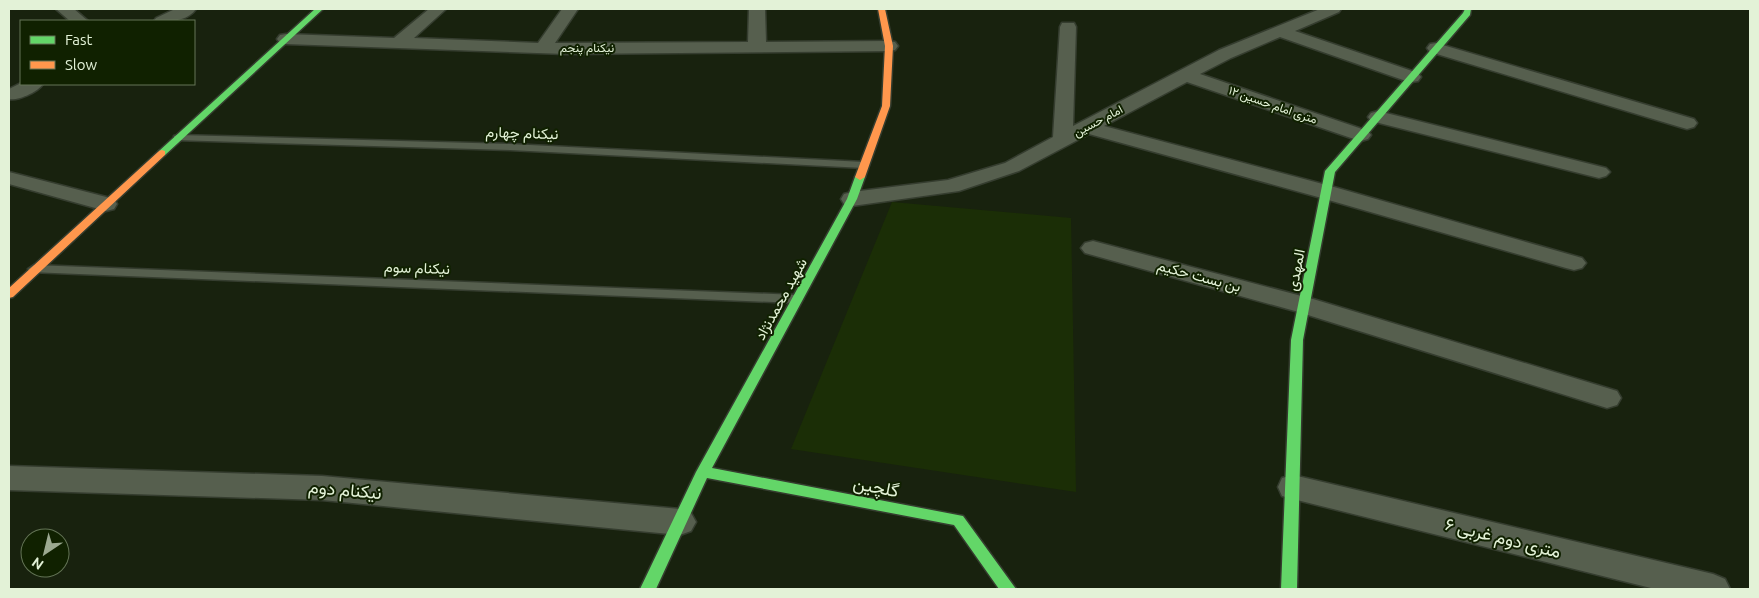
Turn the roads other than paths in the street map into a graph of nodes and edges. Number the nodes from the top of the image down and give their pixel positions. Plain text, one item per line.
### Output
1 (64, 9) edge
2 (188, 9) edge
3 (319, 9) edge
4 (438, 9) edge
5 (570, 9) edge
6 (757, 9) edge
7 (881, 9) edge
8 (1333, 9) edge
9 (1468, 9) edge
10 (79, 20) edge
11 (164, 20) edge
12 (1068, 26) dead end
13 (1280, 31) junction
14 (286, 39) junction
15 (398, 43) junction
16 (889, 46) junction
17 (757, 47) junction
18 (543, 48) junction
19 (1436, 48) junction
20 (1185, 75) junction
21 (1412, 77) junction
22 (32, 85) edge
23 (13, 94) dead end
24 (1378, 117) junction
25 (1687, 123) dead end
26 (1086, 127) junction
27 (1361, 135) junction
28 (178, 138) junction
29 (1063, 139) junction
30 (864, 165) junction
31 (1599, 172) dead end
32 (9, 178) edge
33 (1326, 192) junction
34 (852, 199) junction
35 (106, 204) junction
36 (1093, 248) dead end
37 (1574, 263) dead end
38 (34, 269) junction
39 (9, 294) edge
40 (798, 299) junction
41 (1304, 305) junction
42 (1607, 398) dead end
43 (703, 472) junction
44 (9, 478) edge
45 (1293, 487) junction
46 (680, 522) junction
47 (648, 589) edge
48 (1008, 589) edge
49 (1290, 589) edge
50 (1713, 589) edge

1 - 10 street
2 - 11 street
3 - 14 street
4 - 15 street
5 - 18 street
6 - 17 street
7 - 16 street, شهید محمدنژاد
8 - 13 street, امام حسین
9 - 19 street, المهدی
12 - 29 street
13 - 20 street, امام حسین
13 - 21 street
14 - 15 street, نیکنام پنجم
14 - 28 street
15 - 18 street, نیکنام پنجم
16 - 17 street, نیکنام پنجم
16 - 30 street, شهید محمدنژاد
17 - 18 street, نیکنام پنجم
19 - 21 street, المهدی
19 - 25 street
20 - 26 street, امام حسین
20 - 27 street, ۱۲ متری امام حسین
21 - 24 street, المهدی
22 - 23 street
24 - 27 street, المهدی
24 - 31 street
26 - 29 street, امام حسین
26 - 33 street
27 - 33 street, المهدی
28 - 30 lane, نیکنام چهارم
28 - 35 street
29 - 34 street, امام حسین
30 - 34 street, شهید محمدنژاد
32 - 35 street
33 - 37 street
33 - 41 street, المهدی
34 - 40 street, شهید محمدنژاد
35 - 38 street
36 - 41 street, بن بست حکیم
38 - 39 street
38 - 40 lane, نیکنام سوم
40 - 43 street, شهید محمدنژاد
41 - 42 street, بن بست حکیم
41 - 45 street, المهدی
43 - 46 street, شهید محمدنژاد
43 - 48 street, گلچین
44 - 46 street, نیکنام دوم
45 - 49 street, المهدی
45 - 50 street, ۶ متری دوم غربی
46 - 47 street, شهید محمدنژاد

